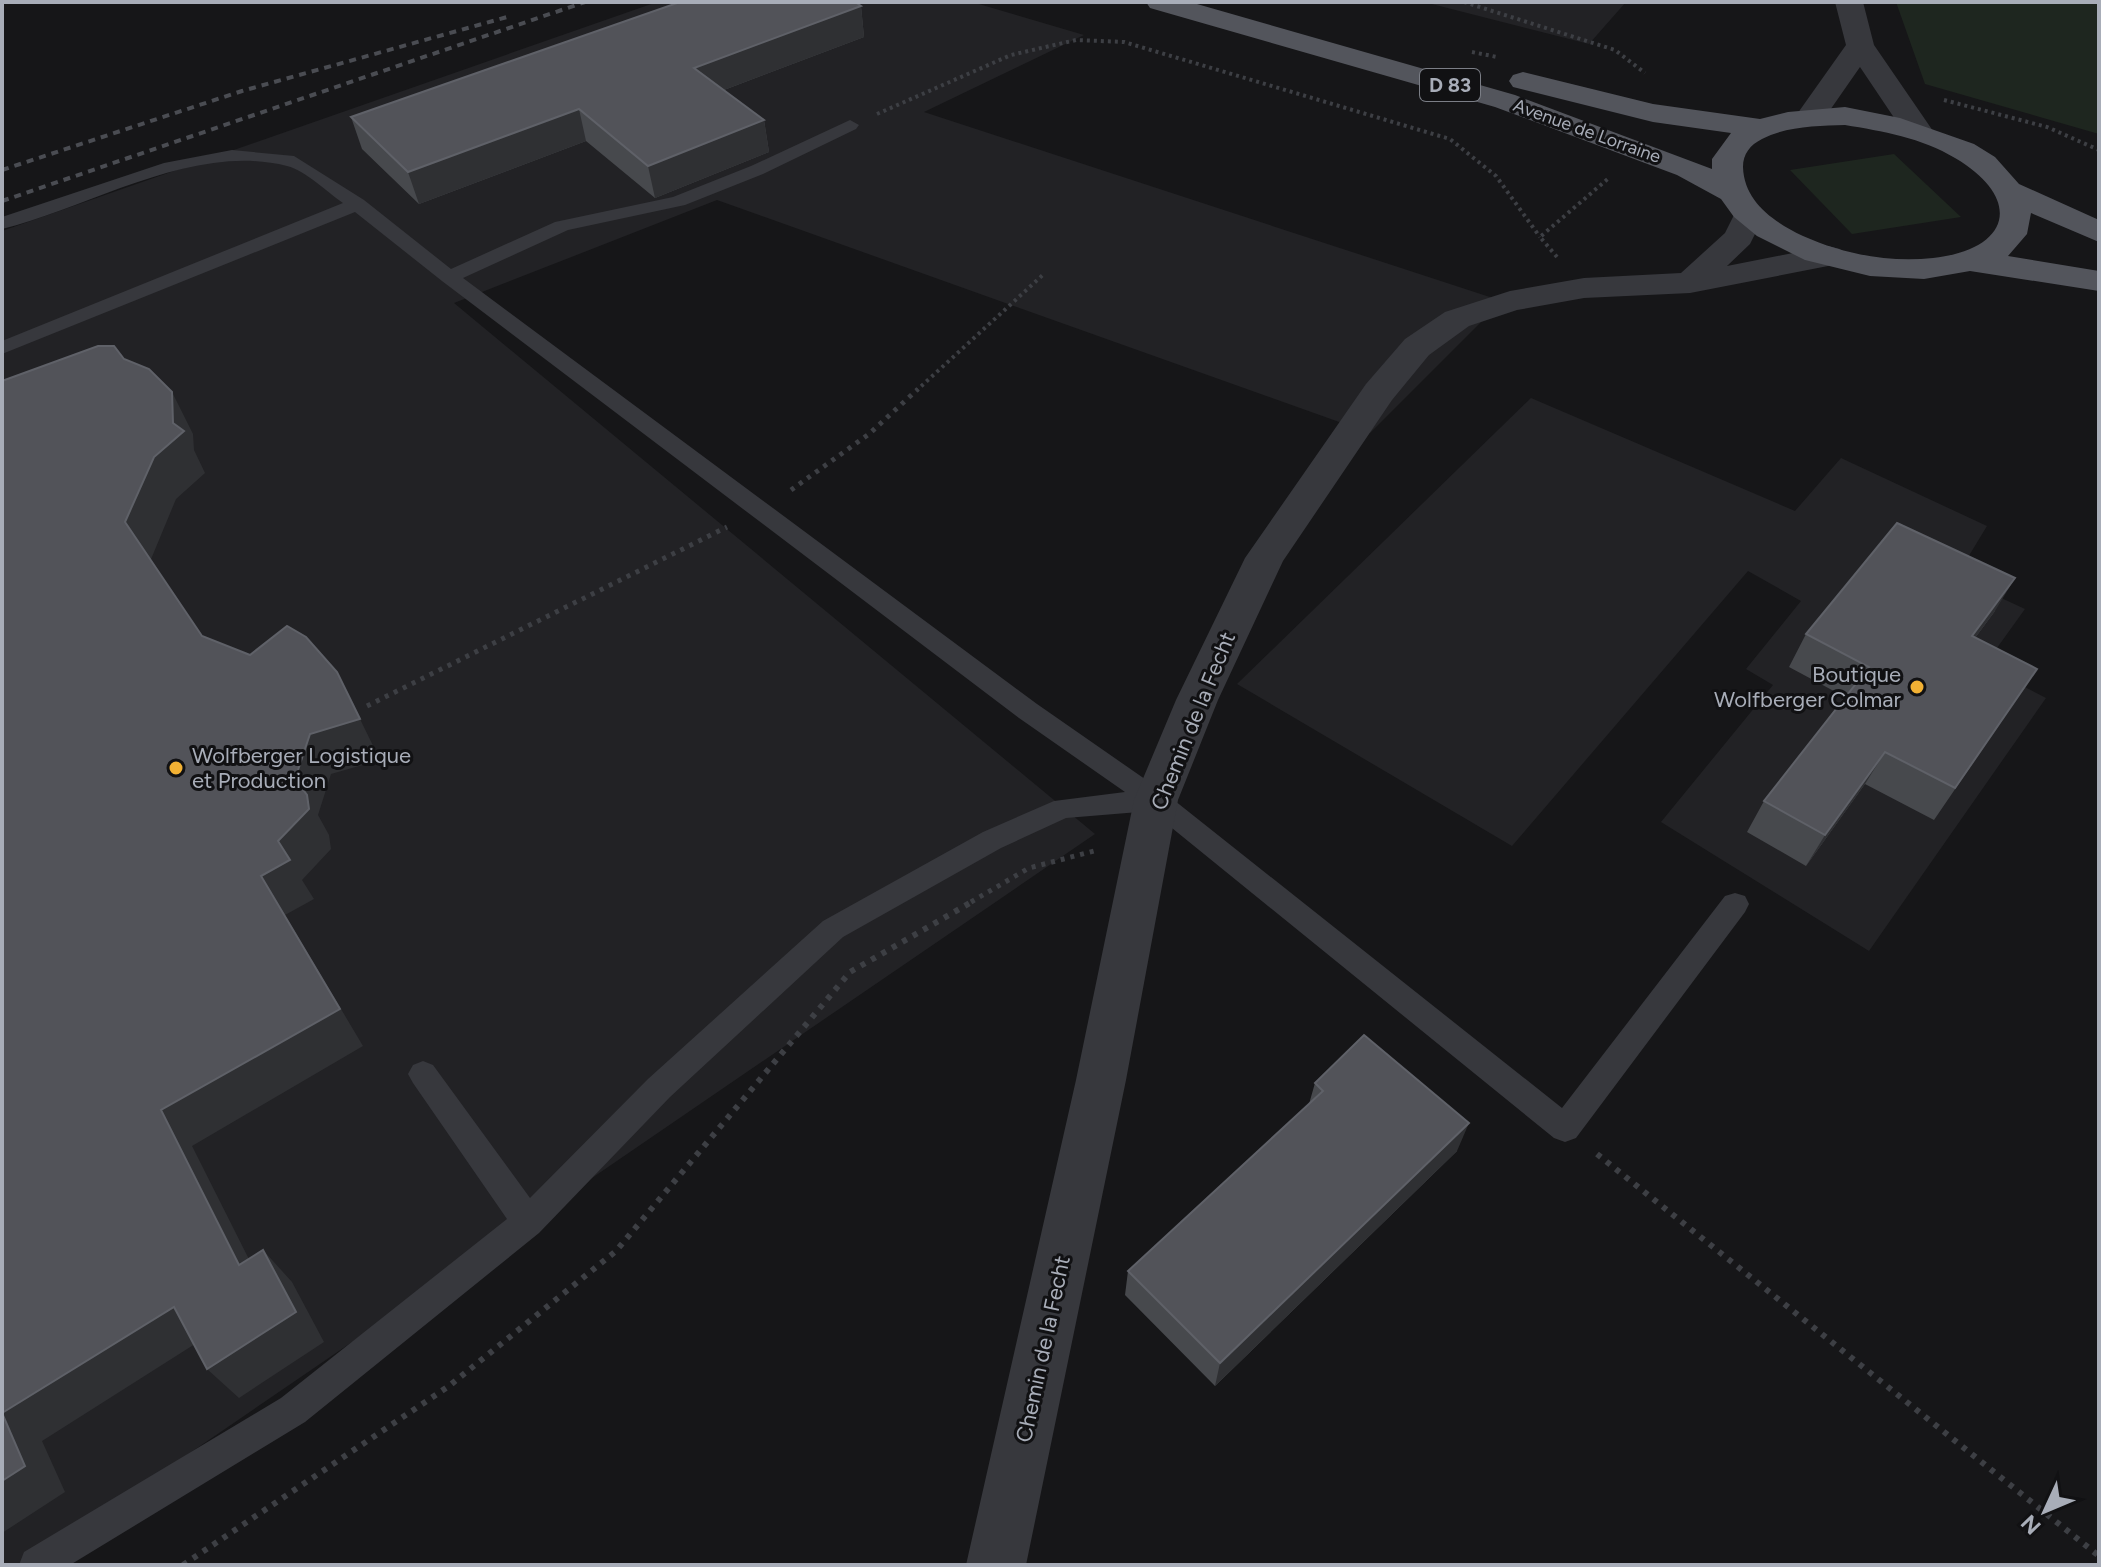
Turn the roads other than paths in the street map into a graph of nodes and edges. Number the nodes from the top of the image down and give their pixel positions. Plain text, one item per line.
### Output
1 (1160, 2) edge
2 (1231, 2) edge
3 (1849, 2) edge
4 (1860, 45) junction
5 (1810, 117) junction
6 (850, 125) road end
7 (1760, 128) junction
8 (1918, 131) junction
9 (2009, 191) junction
10 (1740, 203) junction
11 (357, 204) junction
12 (2, 223) edge
13 (2099, 232) edge
14 (1828, 256) junction
15 (1972, 262) junction
16 (449, 277) junction
17 (2099, 281) edge
18 (1690, 283) junction
19 (2, 348) edge
20 (1153, 818) junction
21 (1735, 904) dead end
22 (423, 1074) dead end
23 (528, 1222) junction
24 (37, 1565) edge
25 (996, 1565) edge

1 - 10 main road, Avenue de Lorraine / D 83
2 - 7 main road, Avenue de Lorraine / D 83
3 - 4 street
4 - 5 street
4 - 8 street
5 - 7 main road
5 - 8 main road
6 - 16 lane
7 - 10 main road
8 - 9 main road
9 - 13 main road
9 - 15 main road
10 - 14 main road, Avenue de Lorraine
10 - 18 street
11 - 12 lane
11 - 16 lane
11 - 19 lane
14 - 15 main road, Avenue de Lorraine
14 - 18 street, Chemin de la Fecht
15 - 17 main road
16 - 20 lane
18 - 20 street, Chemin de la Fecht
20 - 21 lane
20 - 23 lane
20 - 25 street, Chemin de la Fecht
22 - 23 lane
23 - 24 lane

